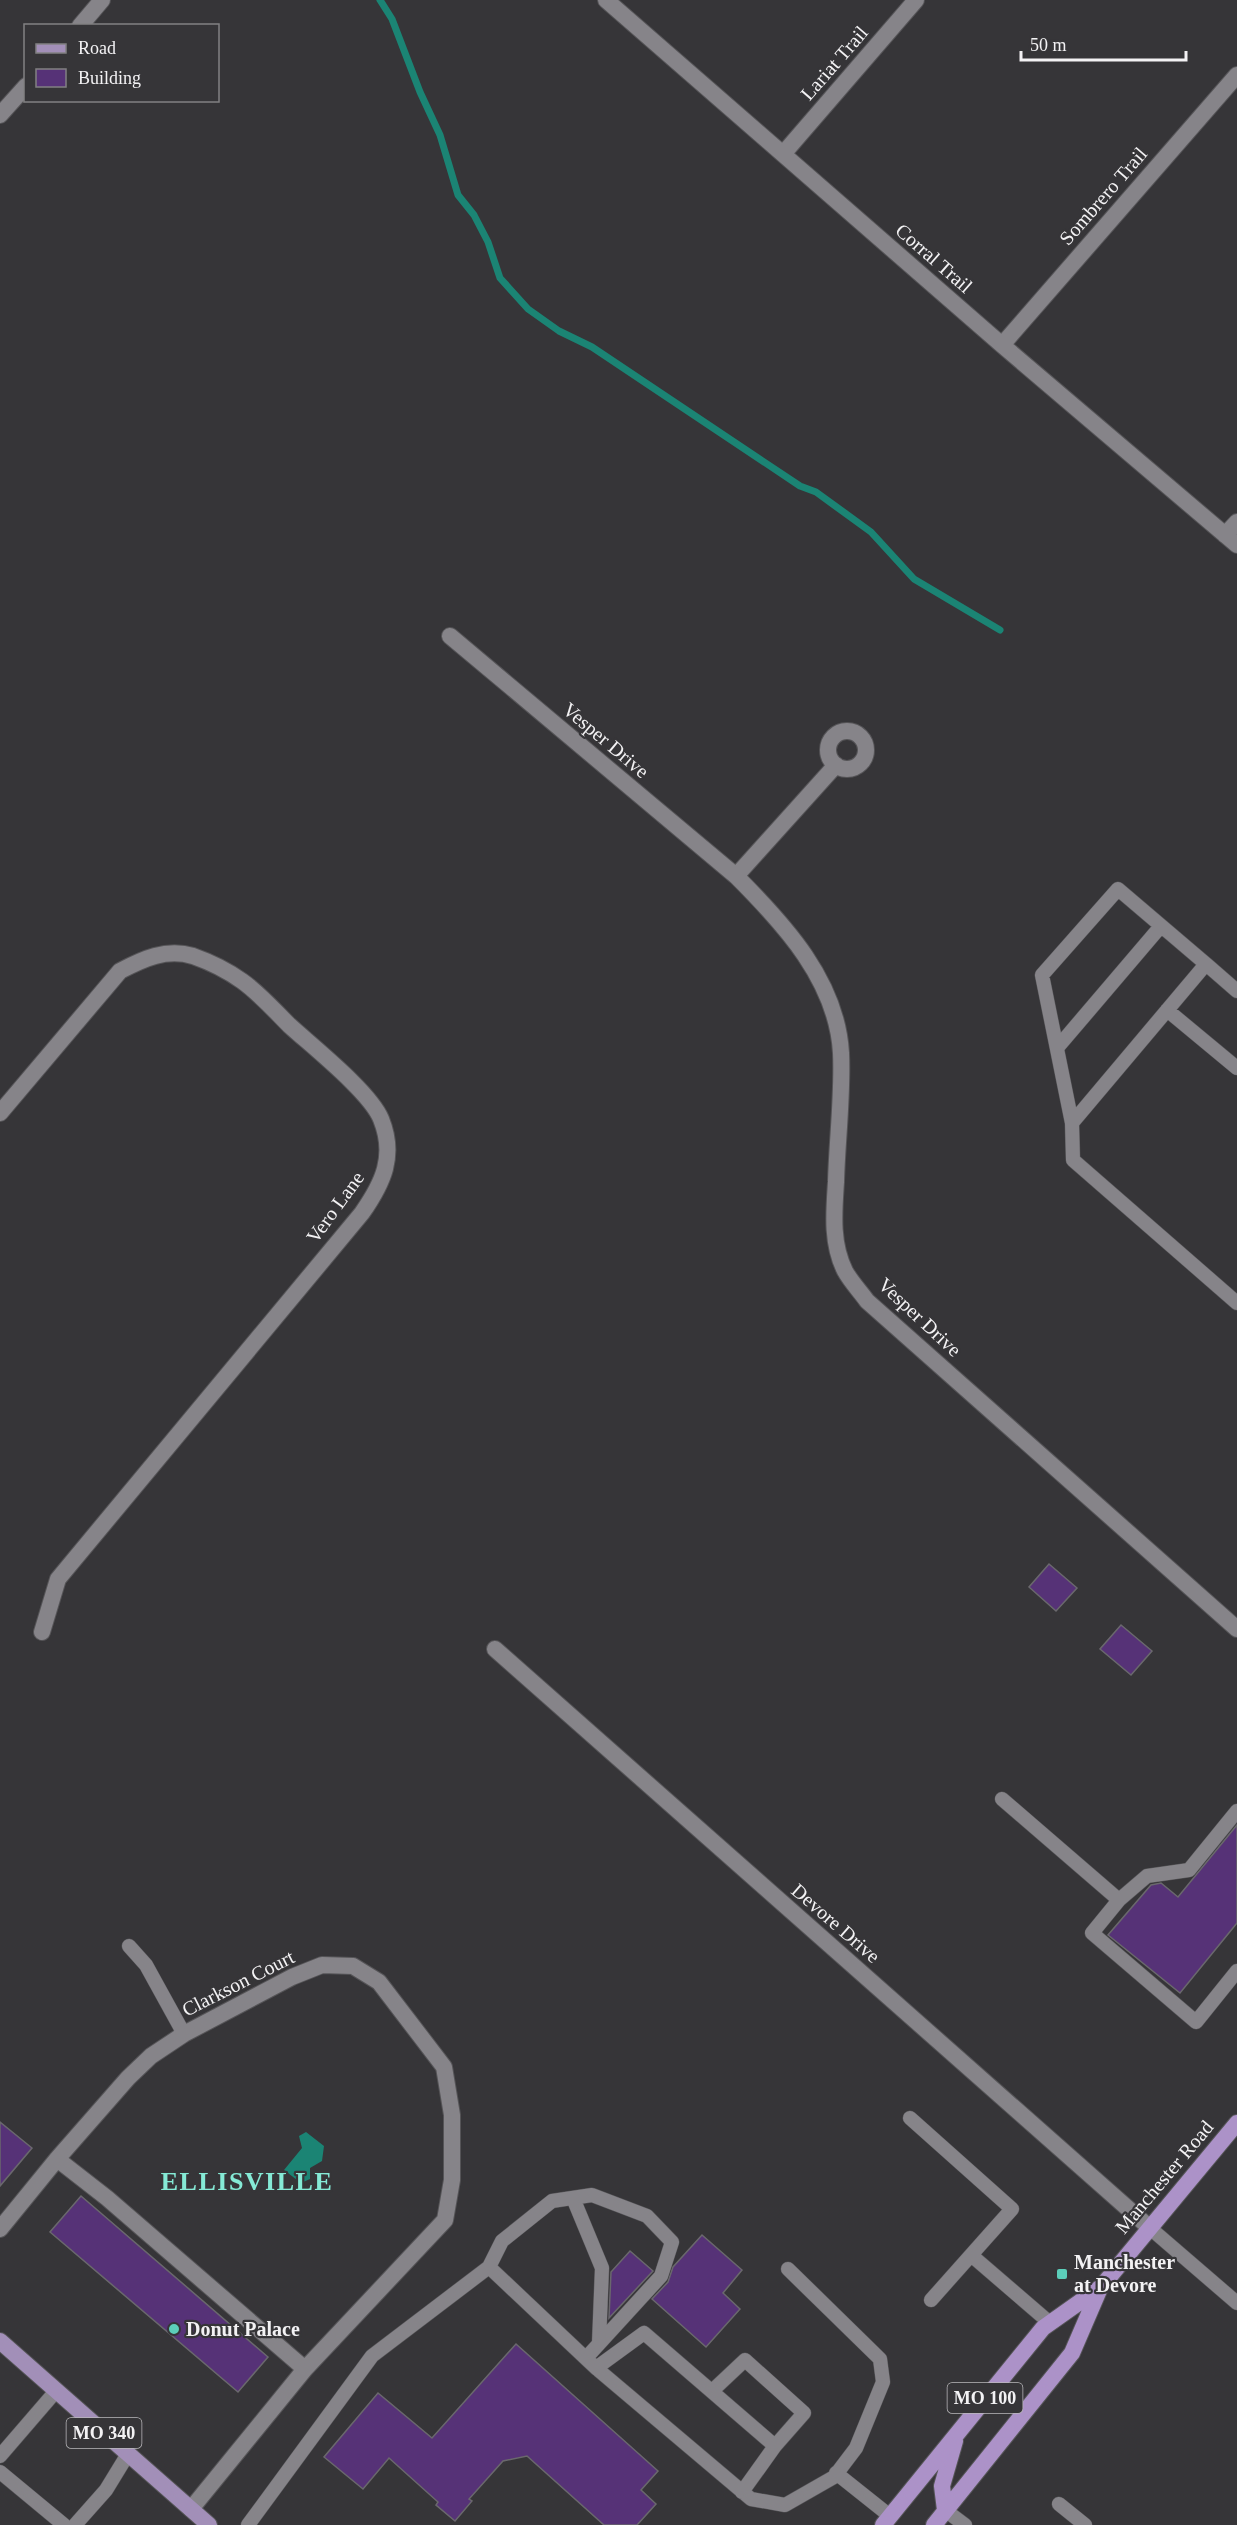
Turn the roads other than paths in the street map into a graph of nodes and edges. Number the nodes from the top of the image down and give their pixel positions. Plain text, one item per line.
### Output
1 (102, 0) edge
2 (606, 0) edge
3 (916, 0) edge
4 (82, 24) edge
5 (1237, 75) edge
6 (24, 88) edge
7 (0, 115) edge
8 (783, 154) junction
9 (1002, 345) junction
10 (1237, 522) edge
11 (1231, 540) edge
12 (450, 636) dead end
13 (836, 765) dead end
14 (736, 876) junction
15 (1161, 926) junction
16 (1206, 964) junction
17 (1237, 991) edge
18 (1167, 1010) junction
19 (1057, 1048) junction
20 (1237, 1068) edge
21 (0, 1113) edge
22 (1072, 1123) junction
23 (1237, 1303) edge
24 (1237, 1629) edge
25 (42, 1632) dead end
26 (495, 1649) dead end
27 (1002, 1799) dead end
28 (1237, 1811) edge
29 (1119, 1900) junction
30 (129, 1946) dead end
31 (1237, 1971) edge
32 (184, 2034) junction
33 (910, 2118) dead end
34 (1237, 2122) edge
35 (57, 2158) junction
36 (573, 2198) junction
37 (1150, 2228) junction
38 (0, 2229) edge
39 (971, 2255) junction
40 (489, 2267) junction
41 (788, 2269) dead end
42 (1101, 2287) junction
43 (931, 2300) dead end
44 (1237, 2303) edge
45 (1050, 2323) junction
46 (0, 2341) edge
47 (599, 2343) junction
48 (591, 2363) junction
49 (305, 2369) junction
50 (56, 2391) junction
51 (712, 2391) junction
52 (958, 2431) junction
53 (776, 2446) junction
54 (128, 2454) junction
55 (0, 2456) edge
56 (0, 2472) edge
57 (836, 2474) junction
58 (742, 2492) junction
59 (1059, 2504) dead end
60 (191, 2509) junction
61 (945, 2510) junction
62 (886, 2521) edge
63 (59, 2524) edge
64 (75, 2525) edge
65 (209, 2525) edge
66 (248, 2525) edge
67 (934, 2525) edge
68 (965, 2525) edge
69 (1085, 2525) edge

1 - 4 street
2 - 8 street, Corral Trail
3 - 8 street, Lariat Trail
5 - 9 street, Sombrero Trail
6 - 7 street
8 - 9 street, Corral Trail
9 - 11 street, Corral Trail
10 - 11 street
12 - 14 street, Vesper Drive
13 - 14 street
14 - 24 street, Vesper Drive
15 - 16 lane
15 - 19 lane
15 - 19 lane
16 - 17 lane
16 - 18 lane
18 - 20 lane
18 - 22 lane
19 - 22 lane
21 - 25 street, Vero Lane
22 - 23 lane
26 - 37 street, Devore Drive
27 - 29 lane
28 - 29 lane
29 - 31 lane
30 - 32 lane
32 - 35 street, Clarkson Court
32 - 49 street, Clarkson Court
33 - 39 lane
34 - 37 highway, Manchester Road / MO 100
35 - 38 street, Clarkson Court
35 - 49 street
36 - 40 lane
36 - 47 lane
36 - 47 lane
37 - 42 highway, Manchester Road / MO 100
37 - 44 lane
39 - 43 lane
39 - 45 lane
40 - 48 lane
40 - 66 lane
41 - 57 lane
42 - 45 highway, Manchester Road / MO 100
42 - 61 highway, Manchester Road / MO 100
45 - 52 highway, Manchester Road / MO 100
46 - 50 main road, MO 340
47 - 48 lane
48 - 51 lane
48 - 58 lane
49 - 60 street, Clarkson Court
50 - 54 main road, MO 340
50 - 55 lane
51 - 53 lane
51 - 53 lane
52 - 61 highway
52 - 62 highway, Manchester Road / MO 100
53 - 58 lane
54 - 60 main road, MO 340
54 - 64 lane
56 - 63 lane
57 - 58 lane
57 - 62 lane
59 - 69 lane
60 - 65 main road, MO 340
61 - 67 highway, Manchester Road / MO 100
61 - 68 lane

